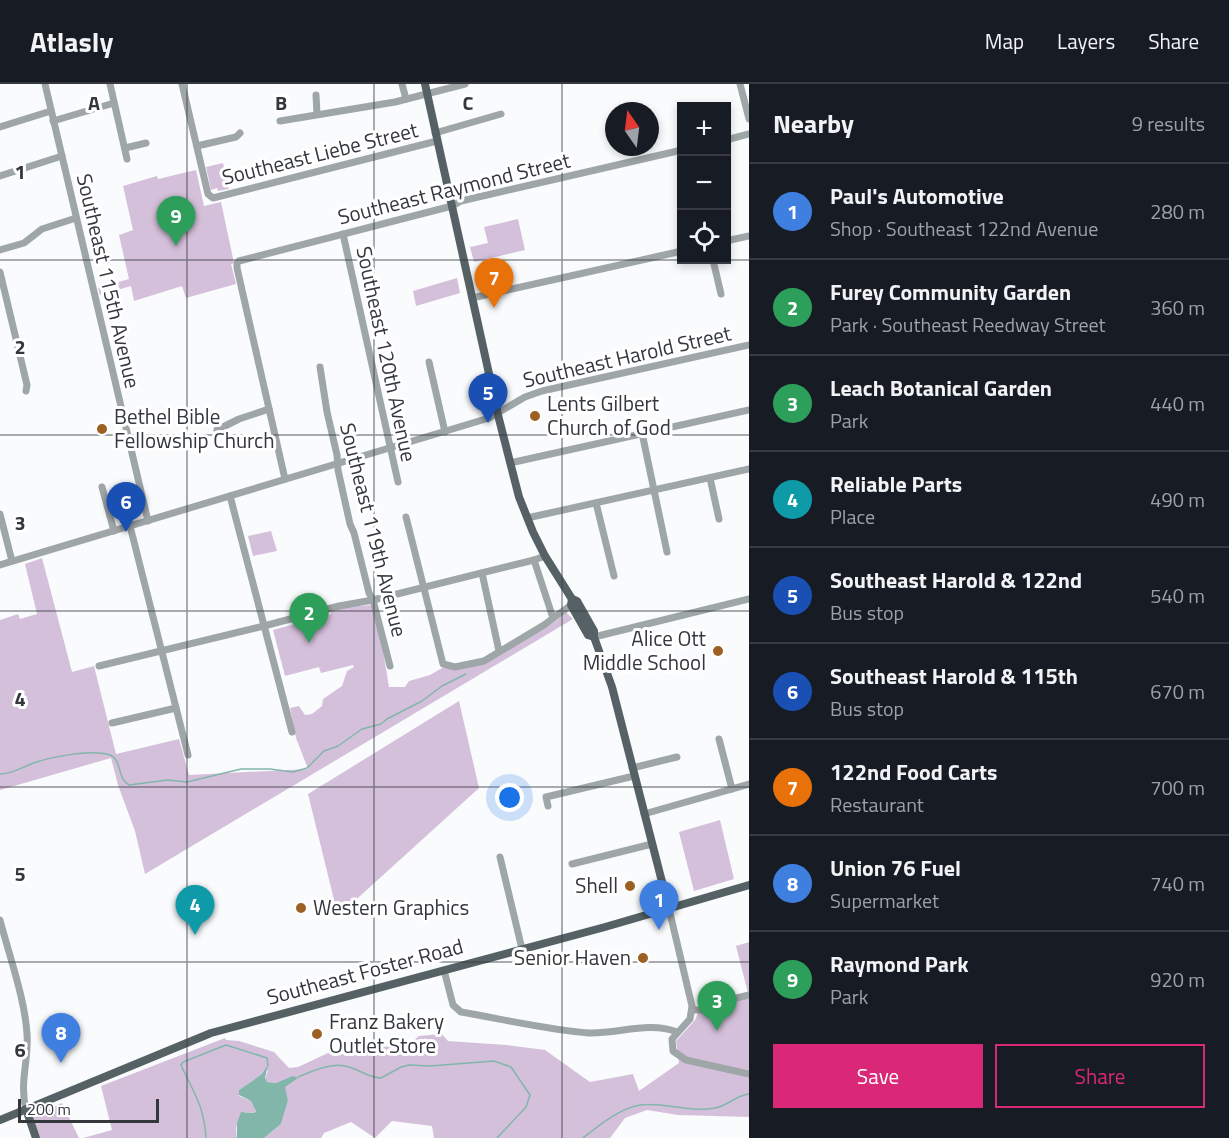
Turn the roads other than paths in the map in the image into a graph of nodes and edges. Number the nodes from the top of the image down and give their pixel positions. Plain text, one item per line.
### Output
1 (45, 84) edge
2 (110, 84) edge
3 (182, 84) edge
4 (402, 84) edge
5 (425, 84) edge
6 (465, 84) edge
7 (740, 84) edge
8 (427, 94) junction
9 (316, 95) dead end
10 (406, 99) junction
11 (114, 103) junction
12 (51, 111) junction
13 (317, 114) junction
14 (501, 114) dead end
15 (749, 119) edge
16 (53, 121) junction
17 (280, 121) dead end
18 (0, 127) edge
19 (240, 133) dead end
20 (749, 134) edge
21 (436, 137) junction
22 (731, 139) edge
23 (146, 142) dead end
24 (197, 146) junction
25 (125, 148) junction
26 (677, 151) edge
27 (62, 156) junction
28 (127, 159) dead end
29 (0, 176) edge
30 (452, 206) junction
31 (76, 218) junction
32 (343, 234) junction
33 (749, 236) edge
34 (731, 240) edge
35 (0, 250) edge
36 (677, 252) edge
37 (714, 264) edge
38 (0, 272) edge
39 (721, 294) dead end
40 (472, 298) junction
41 (749, 345) edge
42 (429, 362) dead end
43 (320, 367) dead end
44 (26, 391) dead end
45 (269, 409) junction
46 (749, 410) edge
47 (498, 413) junction
48 (217, 430) dead end
49 (445, 432) junction
50 (642, 433) junction
51 (390, 448) junction
52 (510, 463) junction
53 (338, 464) junction
54 (749, 469) edge
55 (710, 478) junction
56 (285, 479) junction
57 (398, 482) dead end
58 (102, 487) dead end
59 (655, 490) junction
60 (230, 496) junction
61 (596, 503) junction
62 (0, 514) edge
63 (406, 517) dead end
64 (527, 518) junction
65 (719, 519) dead end
66 (148, 520) junction
67 (130, 526) junction
68 (114, 531) junction
69 (667, 552) dead end
70 (545, 556) junction
71 (534, 560) junction
72 (12, 561) junction
73 (0, 565) edge
74 (482, 573) junction
75 (614, 576) dead end
76 (425, 587) junction
77 (749, 599) edge
78 (373, 600) junction
79 (572, 602) junction
80 (553, 618) junction
81 (264, 626) junction
82 (594, 637) junction
83 (499, 651) junction
84 (162, 652) junction
85 (99, 666) dead end
86 (390, 666) dead end
87 (176, 708) junction
88 (112, 723) dead end
89 (292, 732) dead end
90 (718, 739) dead end
91 (188, 755) dead end
92 (677, 757) dead end
93 (633, 772) junction
94 (749, 784) edge
95 (732, 789) junction
96 (549, 806) dead end
97 (644, 814) junction
98 (652, 844) junction
99 (500, 857) dead end
100 (572, 864) dead end
101 (749, 885) edge
102 (669, 909) junction
103 (0, 920) edge
104 (522, 949) junction
105 (444, 970) junction
106 (749, 995) edge
107 (692, 1010) junction
108 (677, 1032) junction
109 (749, 1074) edge
110 (26, 1109) junction
111 (0, 1120) edge
112 (36, 1138) edge

1 - 12 street, Southeast 115th Avenue
2 - 11 street
3 - 24 street
4 - 10 street
5 - 8 main road
6 - 8 street
7 - 15 street
8 - 10 street
8 - 21 main road
9 - 13 street
10 - 13 street
11 - 16 street
11 - 25 street
12 - 16 street, Southeast 115th Avenue
12 - 18 street
13 - 17 street
14 - 21 street, Southeast Liebe Street
16 - 27 street, Southeast 115th Avenue
19 - 24 street
20 - 22 street
21 - 24 street, Southeast Liebe Street
21 - 30 main road
23 - 25 street
25 - 28 street
26 - 30 street, Southeast Raymond Street
27 - 29 street
27 - 31 street, Southeast 115th Avenue
30 - 32 street, Southeast Raymond Street
30 - 40 main road
31 - 35 street
31 - 66 street, Southeast 115th Avenue
32 - 45 street, Southeast Raymond Street
32 - 51 street, Southeast 120th Avenue
33 - 34 street
36 - 40 street
37 - 39 street
38 - 44 street
40 - 47 main road
41 - 47 street, Southeast Harold Street
42 - 49 street
43 - 53 street, Southeast 119th Avenue
45 - 48 street
45 - 56 street
46 - 50 street
47 - 49 street, Southeast Harold Street
47 - 52 main road
49 - 51 street, Southeast Harold Street
50 - 52 street
50 - 59 street
51 - 53 street, Southeast Harold Street
51 - 57 street, Southeast 120th Avenue
52 - 64 main road
53 - 56 street, Southeast Harold Street
53 - 78 street, Southeast 119th Avenue
54 - 55 street
55 - 59 street
55 - 65 street
56 - 60 street, Southeast Harold Street
58 - 68 street
59 - 61 street
59 - 69 street
60 - 66 street, Southeast Harold Street
60 - 81 street
61 - 64 street
61 - 75 street
62 - 72 street
63 - 76 street
64 - 70 main road
66 - 67 street, Southeast Harold Street
67 - 68 street, Southeast Harold Street
67 - 84 street
68 - 72 street, Southeast Harold Street
70 - 71 street
70 - 79 main road
71 - 74 street
71 - 80 street
72 - 73 street, Southeast Harold Street
74 - 76 street
74 - 83 street
76 - 78 street
76 - 83 street
77 - 82 street
78 - 81 street
78 - 86 street, Southeast 119th Avenue
79 - 80 street
79 - 82 main road
80 - 83 street
81 - 84 street
81 - 89 street
82 - 93 main road
84 - 85 street
84 - 87 street
87 - 88 street
87 - 91 street
90 - 95 street
92 - 93 street
93 - 96 street
93 - 97 main road
94 - 95 street
95 - 97 street
97 - 98 main road
98 - 100 street
98 - 102 main road
99 - 104 street
101 - 102 main road, Southeast Foster Road
102 - 104 main road, Southeast Foster Road
102 - 107 street
103 - 110 street
104 - 105 main road, Southeast Foster Road
105 - 108 street
105 - 110 main road, Southeast Foster Road
106 - 107 street
107 - 108 street
108 - 109 street
110 - 111 main road, Southeast Foster Road
110 - 112 main road

